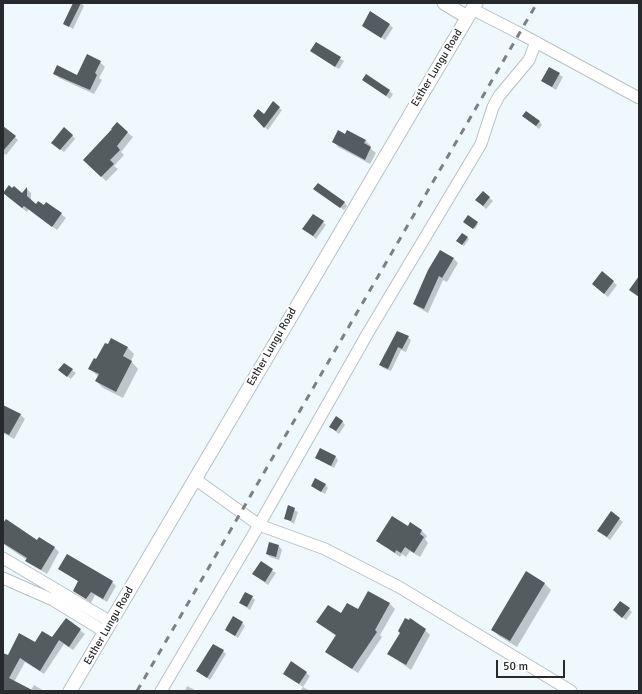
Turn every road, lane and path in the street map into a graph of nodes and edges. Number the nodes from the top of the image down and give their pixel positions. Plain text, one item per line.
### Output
1 (444, 3) edge
2 (472, 10) edge
3 (536, 42) junction
4 (639, 98) edge
5 (194, 479) junction
6 (259, 526) junction
7 (3, 558) edge
8 (3, 578) edge
9 (108, 627) junction
10 (70, 691) edge
11 (161, 691) edge
12 (571, 691) edge

1 - 2 street
2 - 3 street
2 - 5 street, Esther Lungu Road
3 - 4 street
3 - 6 street
5 - 6 street
5 - 9 street, Esther Lungu Road
6 - 11 street
6 - 12 street
7 - 9 street
8 - 9 street
9 - 10 street, Esther Lungu Road

